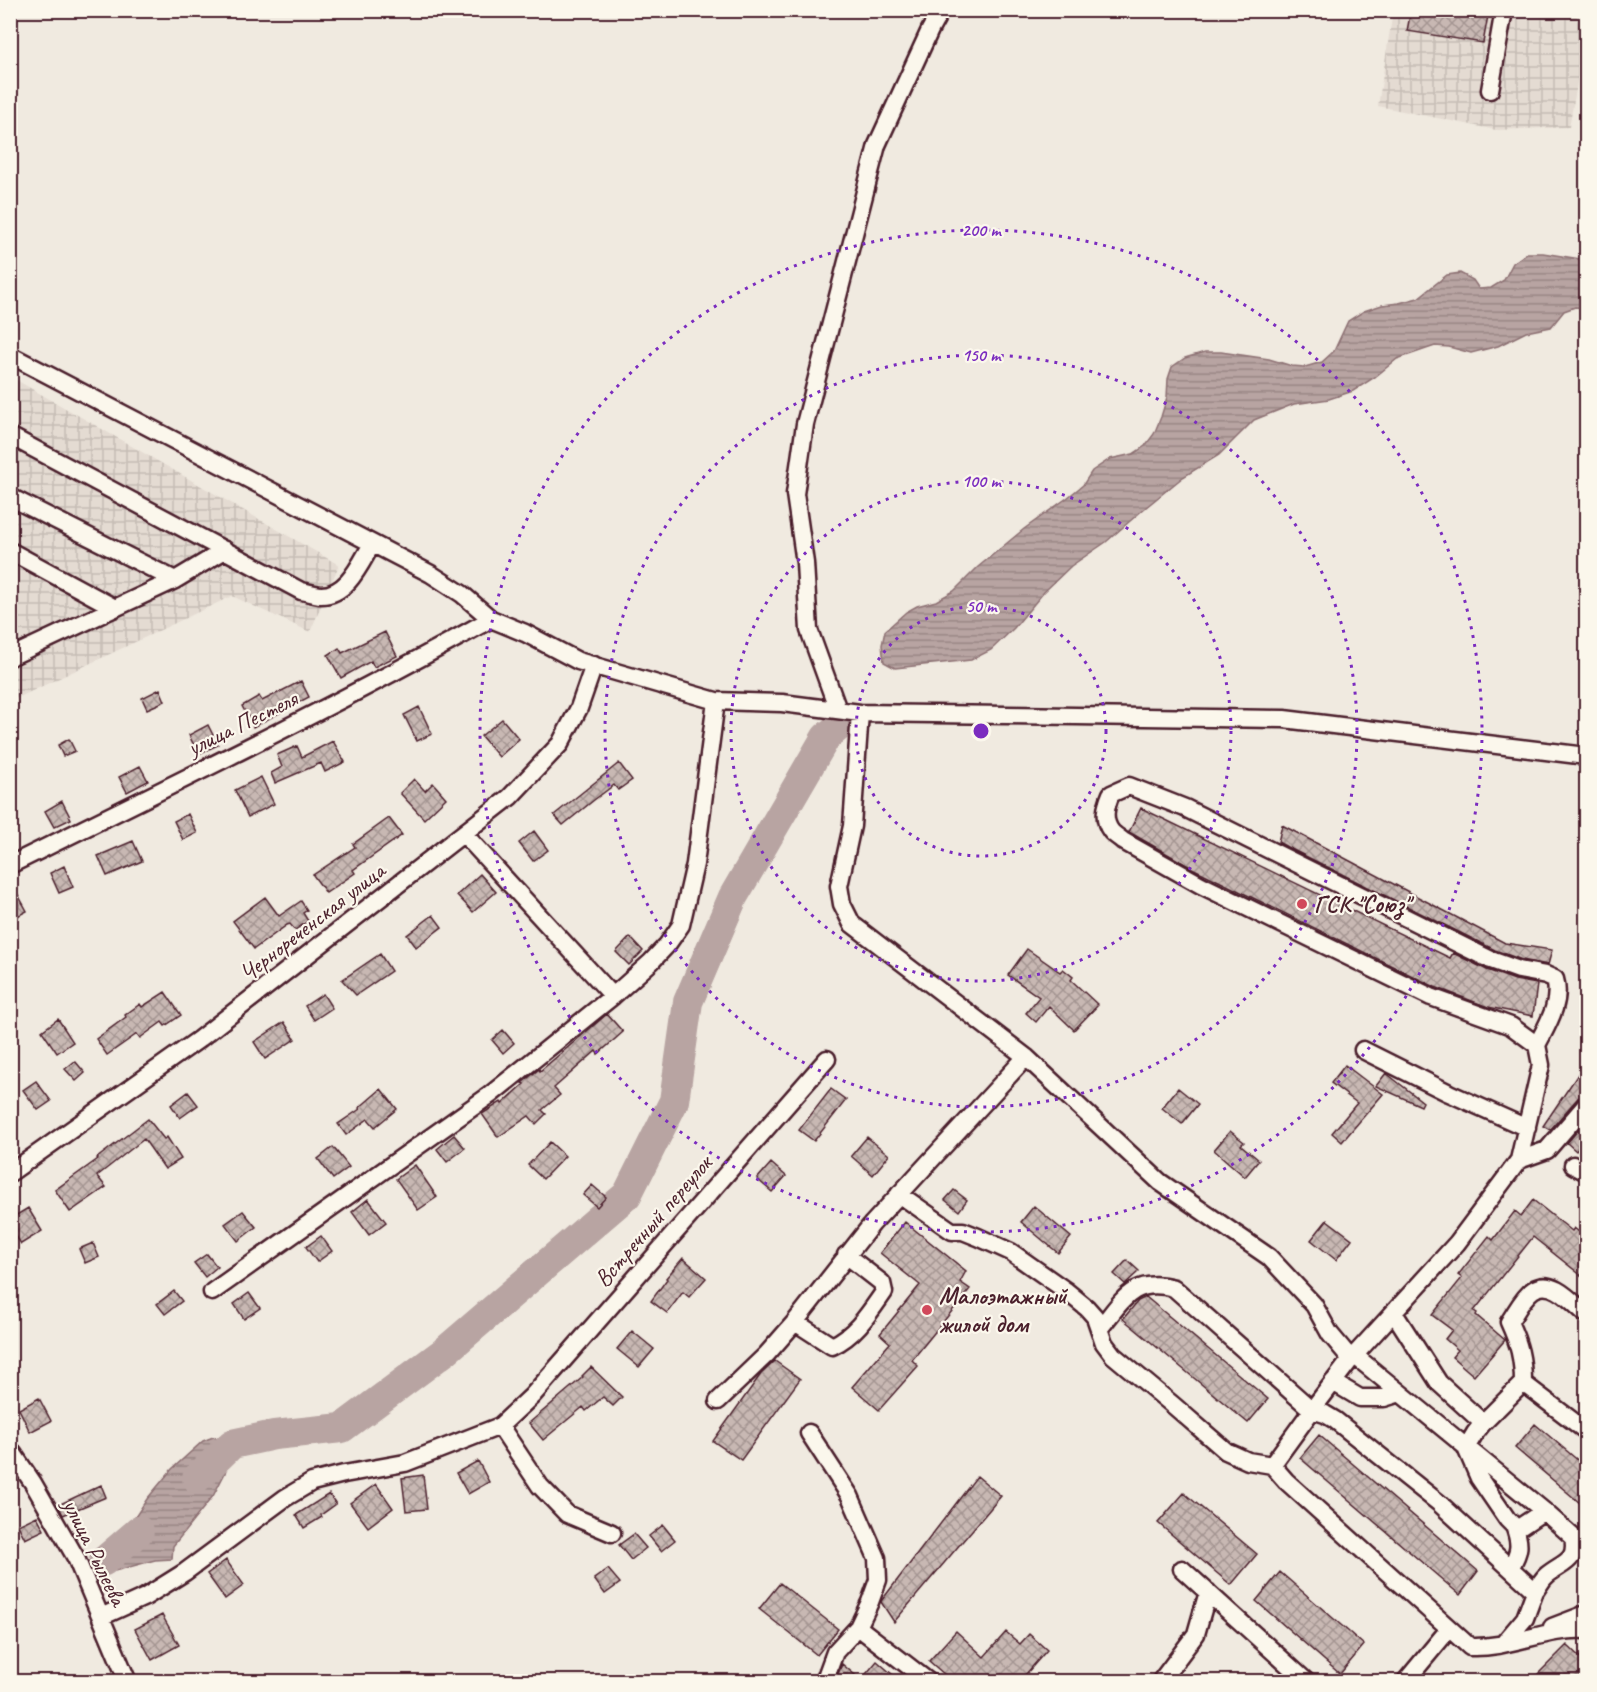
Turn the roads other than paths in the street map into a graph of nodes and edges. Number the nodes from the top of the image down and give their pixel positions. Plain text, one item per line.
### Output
1 (941, 10) edge
2 (1504, 10) edge
3 (1490, 90) dead end
4 (10, 355) edge
5 (10, 436) edge
6 (10, 497) edge
7 (372, 544) junction
8 (225, 550) junction
9 (10, 552) edge
10 (175, 580) junction
11 (115, 608) junction
12 (491, 619) junction
13 (10, 657) edge
14 (594, 665) junction
15 (716, 701) junction
16 (838, 710) junction
17 (860, 713) junction
18 (1587, 756) edge
19 (464, 834) junction
20 (10, 865) edge
21 (613, 996) junction
22 (1537, 1045) junction
23 (1363, 1050) dead end
24 (1026, 1057) junction
25 (827, 1059) dead end
26 (1587, 1105) edge
27 (1527, 1128) junction
28 (1519, 1160) junction
29 (10, 1173) edge
30 (899, 1194) junction
31 (846, 1255) junction
32 (212, 1292) dead end
33 (1394, 1313) junction
34 (1587, 1314) edge
35 (795, 1322) junction
36 (1100, 1328) junction
37 (1353, 1357) junction
38 (1333, 1382) junction
39 (1523, 1383) junction
40 (1400, 1393) junction
41 (718, 1401) dead end
42 (1312, 1410) junction
43 (1483, 1423) junction
44 (500, 1426) junction
45 (1587, 1431) edge
46 (809, 1433) dead end
47 (1466, 1448) junction
48 (10, 1449) edge
49 (1272, 1465) junction
50 (1544, 1511) junction
51 (1515, 1526) junction
52 (612, 1533) dead end
53 (1509, 1568) junction
54 (1182, 1569) dead end
55 (1535, 1591) junction
56 (1208, 1592) junction
57 (1587, 1614) edge
58 (101, 1617) junction
59 (858, 1627) junction
60 (1449, 1629) junction
61 (1587, 1630) edge
62 (1503, 1644) junction
63 (128, 1682) edge
64 (824, 1682) edge
65 (929, 1682) edge
66 (1160, 1682) edge
67 (1307, 1682) edge
68 (1405, 1682) edge

1 - 16 street
2 - 3 street
4 - 7 street
5 - 8 street
6 - 10 street
7 - 8 street
7 - 12 street
8 - 10 street
9 - 11 street
10 - 11 street
11 - 13 street
12 - 14 street
12 - 20 street, улица Пестеля
14 - 15 street
14 - 19 street, Чернореченская улица
15 - 16 street
15 - 21 street
16 - 17 street
17 - 18 street
17 - 24 street
19 - 21 street
19 - 29 street, Чернореченская улица
21 - 32 street
22 - 22 street
22 - 27 street
23 - 27 street
24 - 30 street
24 - 37 street
25 - 44 street, Встречный переулок
26 - 28 street
27 - 28 street
28 - 33 street
30 - 31 street
30 - 36 street
31 - 35 street
31 - 35 street
33 - 37 street
33 - 43 street
34 - 39 street
35 - 41 street
36 - 42 street
36 - 49 street
37 - 38 street
37 - 40 street
38 - 40 street
38 - 42 street
39 - 43 street
39 - 45 street
40 - 47 street
42 - 49 street
42 - 53 street
43 - 47 street
44 - 52 street
44 - 58 street, Встречный переулок
46 - 59 street
47 - 50 street
47 - 51 street
48 - 58 street, улица Рылеева
49 - 60 street
50 - 51 street
50 - 55 street
51 - 53 street
53 - 55 street
54 - 56 street
55 - 62 street
56 - 66 street
56 - 67 street
57 - 62 street
58 - 63 street, улица Рылеева
59 - 64 street
59 - 65 street
60 - 62 street
60 - 68 street
61 - 62 street

